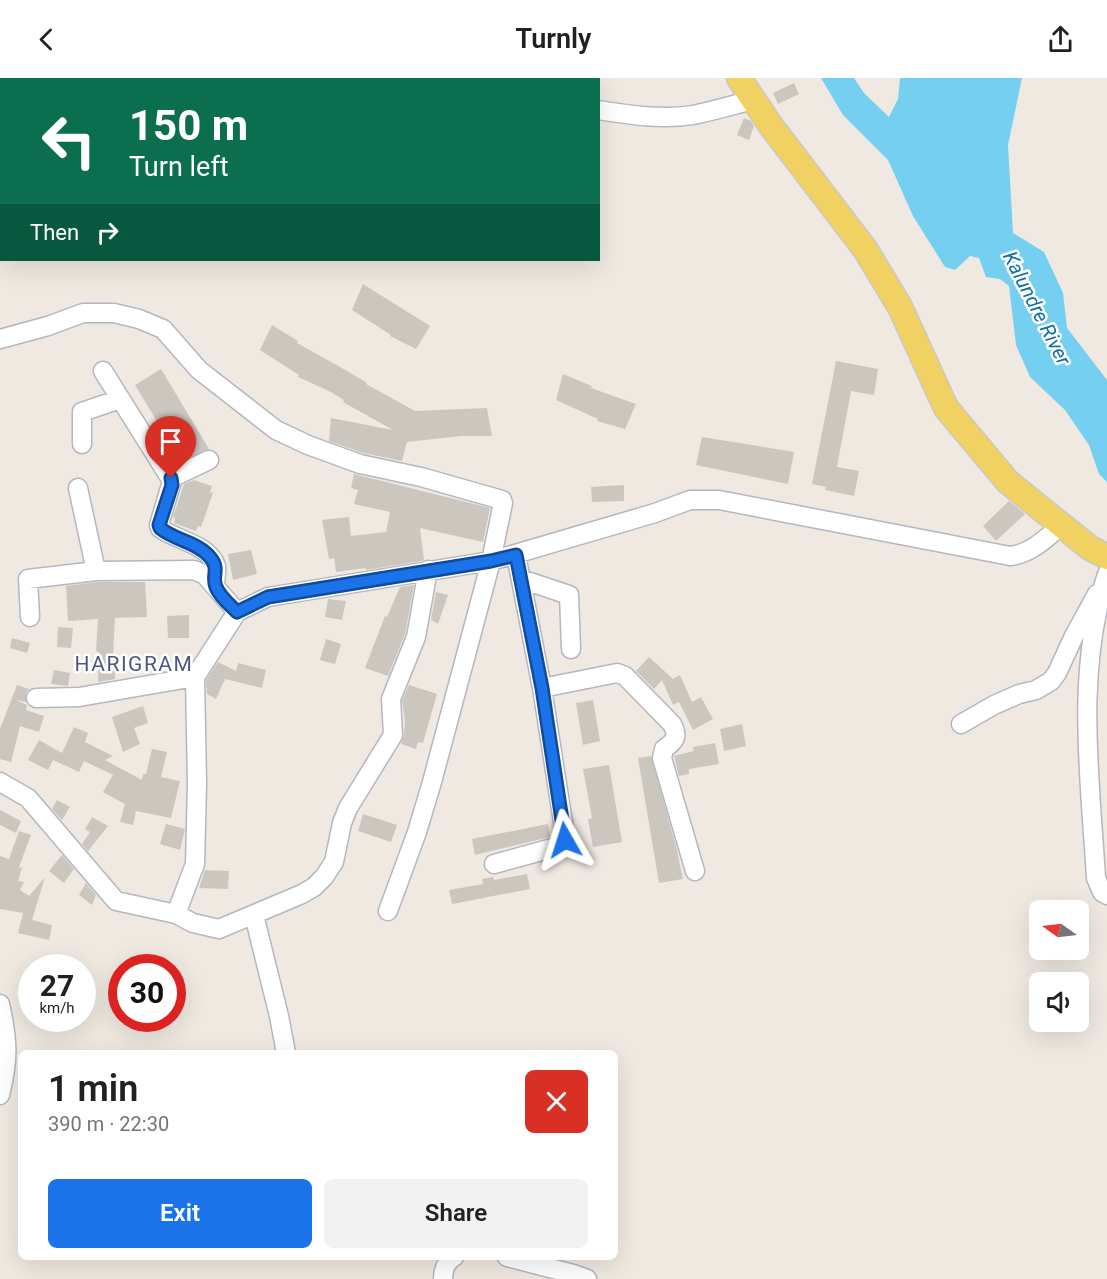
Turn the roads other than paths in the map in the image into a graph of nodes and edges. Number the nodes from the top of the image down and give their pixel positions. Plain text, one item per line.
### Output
1 (739, 78) edge
2 (753, 100) junction
3 (600, 110) edge
4 (0, 339) edge
5 (103, 371) dead end
6 (120, 399) junction
7 (82, 444) dead end
8 (208, 460) dead end
9 (171, 478) junction
10 (78, 488) dead end
11 (1062, 525) junction
12 (516, 555) junction
13 (1107, 557) edge
14 (491, 561) junction
15 (428, 570) junction
16 (96, 571) junction
17 (1106, 578) edge
18 (521, 579) junction
19 (215, 585) junction
20 (237, 612) junction
21 (30, 617) dead end
22 (571, 649) dead end
23 (195, 677) junction
24 (542, 688) junction
25 (36, 698) dead end
26 (961, 724) dead end
27 (0, 782) edge
28 (494, 864) dead end
29 (695, 871) dead end
30 (1107, 895) edge
31 (388, 911) dead end
32 (176, 914) junction
33 (254, 915) junction
34 (0, 1004) edge
35 (285, 1050) edge
36 (0, 1095) edge
37 (449, 1260) edge
38 (519, 1260) edge
39 (442, 1279) edge
40 (587, 1279) edge

1 - 2 main road
2 - 3 street
2 - 11 main road
4 - 14 street
5 - 6 street
6 - 7 street
6 - 9 street
8 - 9 street
9 - 19 street
10 - 16 street
11 - 12 street
11 - 13 main road
12 - 14 street
12 - 18 street
14 - 15 street
14 - 31 street
15 - 20 street
15 - 33 street
16 - 19 street
16 - 21 street
17 - 26 street
17 - 30 street
18 - 22 street
18 - 24 street
19 - 20 street
20 - 23 street
23 - 25 street
23 - 32 street
24 - 28 street
24 - 29 street
27 - 32 street
32 - 33 street
33 - 35 street
34 - 36 street
37 - 39 street
38 - 40 street

